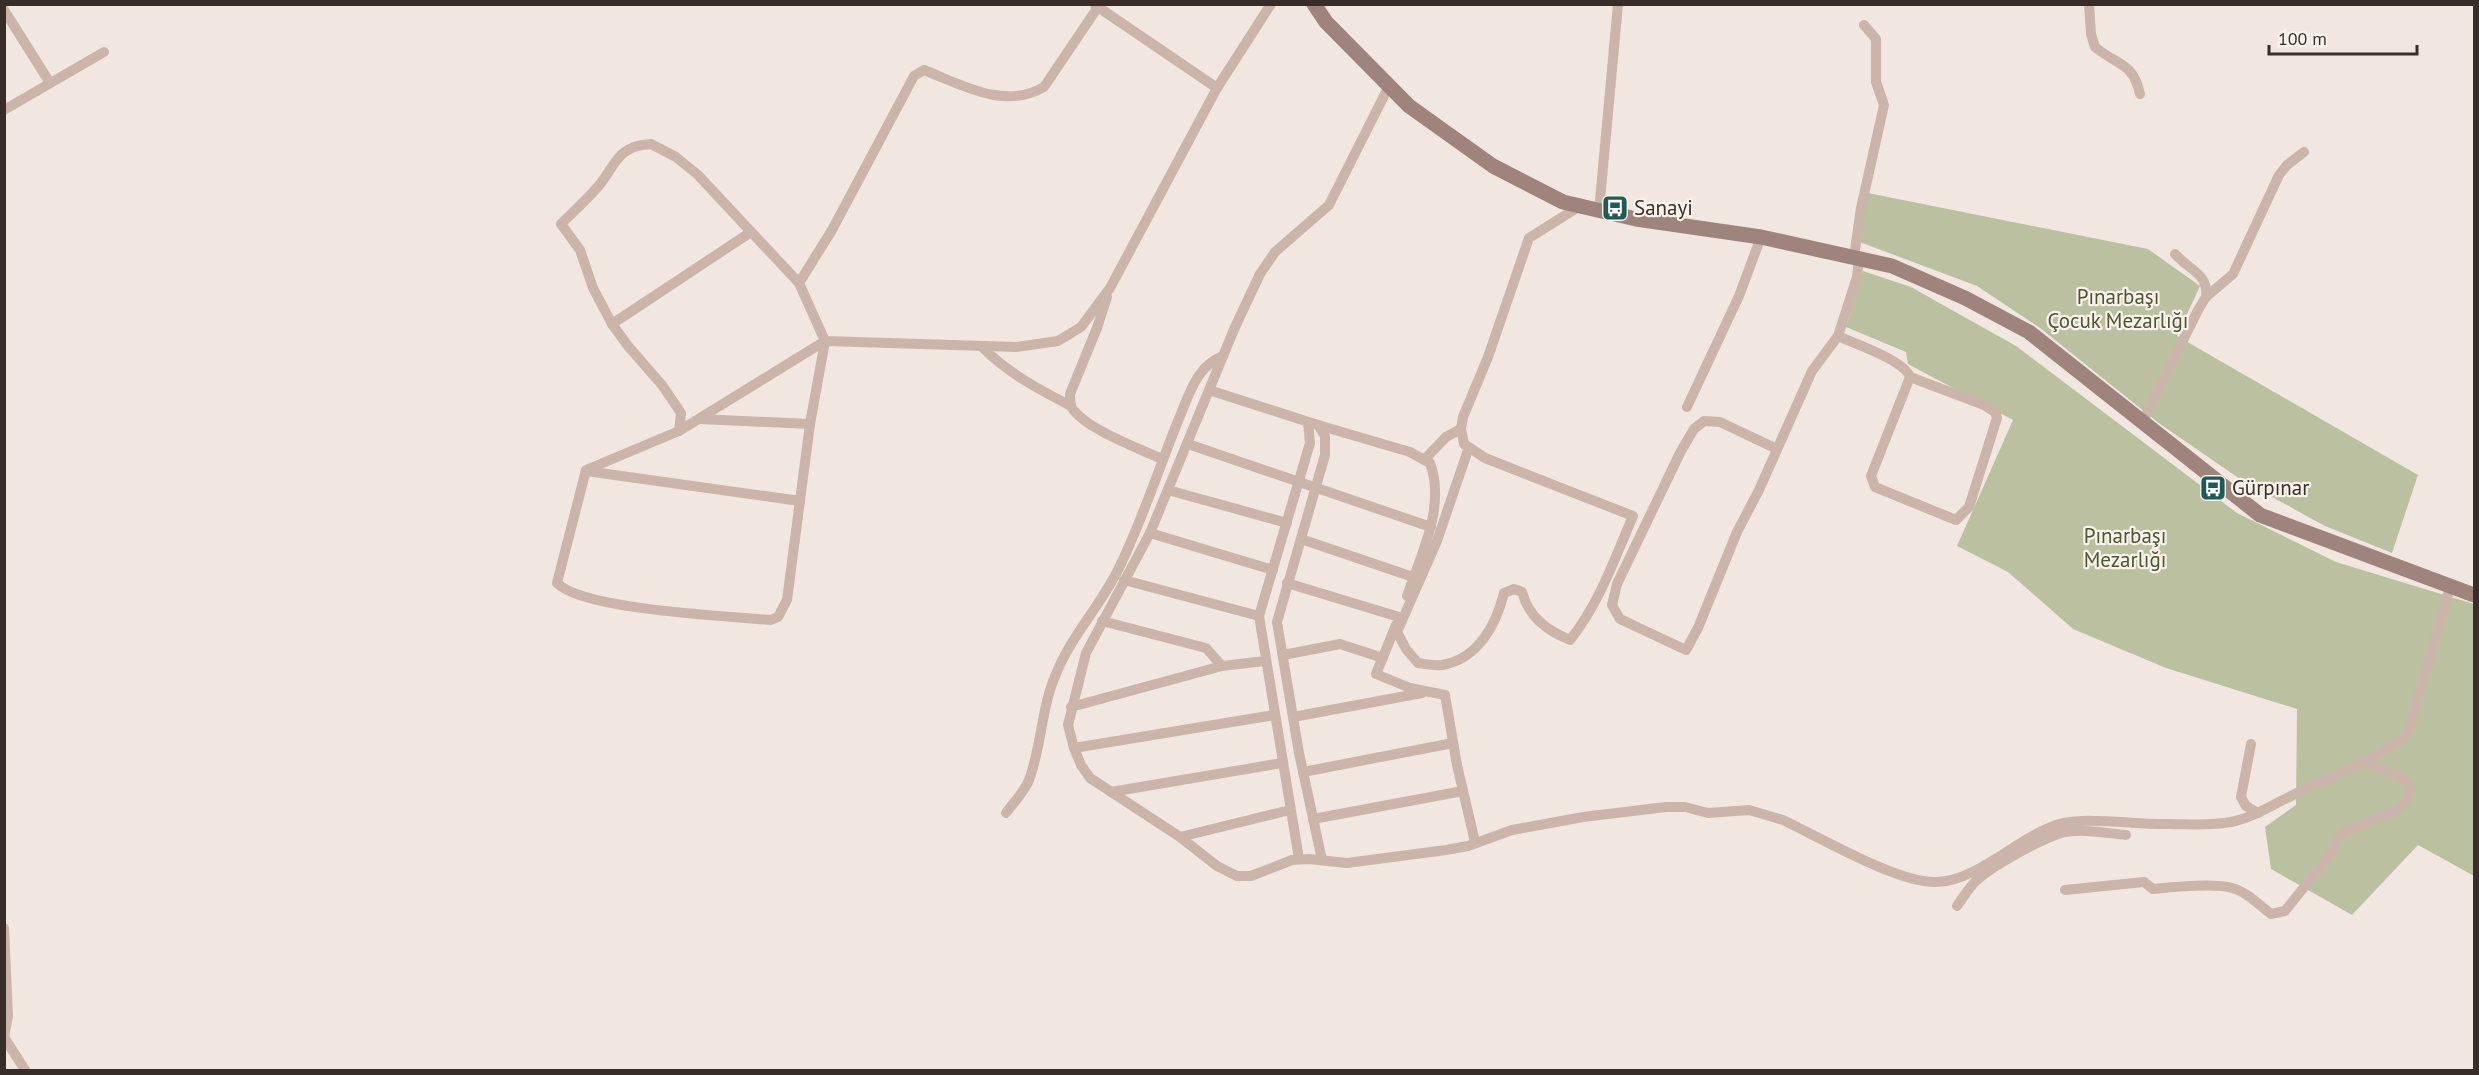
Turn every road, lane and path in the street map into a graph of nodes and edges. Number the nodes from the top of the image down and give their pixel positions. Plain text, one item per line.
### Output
1 (1271, 4) edge
2 (1314, 4) edge
3 (1618, 4) edge
4 (2089, 4) edge
5 (1096, 6) edge
6 (4, 10) edge
7 (1864, 25) dead end
8 (104, 52) dead end
9 (50, 83) junction
10 (1389, 86) junction
11 (1217, 88) junction
12 (2140, 94) dead end
13 (4, 110) edge
14 (2304, 152) dead end
15 (1580, 206) junction
16 (1599, 211) junction
17 (751, 232) junction
18 (1761, 237) junction
19 (2175, 254) dead end
20 (1856, 258) junction
21 (799, 283) junction
22 (1110, 288) junction
23 (2206, 297) junction
24 (612, 324) junction
25 (1838, 336) junction
26 (825, 341) junction
27 (982, 347) junction
28 (1223, 356) junction
29 (1910, 377) junction
30 (1209, 390) junction
31 (1071, 406) junction
32 (1687, 407) dead end
33 (699, 418) junction
34 (2142, 423) junction
35 (810, 424) junction
36 (1313, 424) junction
37 (1461, 429) junction
38 (679, 431) junction
39 (1188, 444) junction
40 (1469, 447) junction
41 (1777, 448) junction
42 (1162, 459) junction
43 (1424, 460) junction
44 (586, 471) junction
45 (1299, 482) junction
46 (1316, 487) junction
47 (1168, 490) junction
48 (800, 501) junction
49 (1287, 523) junction
50 (1431, 527) junction
51 (1150, 533) junction
52 (1301, 539) junction
53 (1272, 570) junction
54 (1413, 577) junction
55 (1125, 580) junction
56 (1287, 583) junction
57 (2450, 587) junction
58 (2475, 595) edge
59 (1258, 616) junction
60 (1399, 617) junction
61 (1102, 621) junction
62 (1283, 655) junction
63 (1383, 658) junction
64 (1265, 661) junction
65 (1222, 666) junction
66 (1428, 692) junction
67 (1071, 706) junction
68 (1274, 715) junction
69 (1293, 717) junction
70 (1453, 743) junction
71 (2251, 744) dead end
72 (1074, 748) junction
73 (2363, 761) junction
74 (1282, 764) junction
75 (1303, 772) junction
76 (1463, 791) junction
77 (1111, 792) junction
78 (1290, 810) junction
79 (1006, 813) dead end
80 (2258, 813) junction
81 (1313, 819) junction
82 (2126, 835) dead end
83 (1180, 837) junction
84 (1475, 842) junction
85 (1299, 859) junction
86 (1322, 860) junction
87 (2065, 890) dead end
88 (1957, 906) dead end
89 (4, 928) edge
90 (4, 1037) edge
91 (25, 1071) edge

1 - 11 street
2 - 10 main road
3 - 16 street
4 - 12 street
5 - 11 street
5 - 21 street
6 - 9 street
7 - 20 street
8 - 9 street
9 - 13 street
10 - 15 main road
10 - 28 street
11 - 22 street
14 - 23 street
15 - 16 main road
15 - 37 street
16 - 18 main road
17 - 21 street
17 - 24 street
17 - 24 street
18 - 20 main road
18 - 32 street
19 - 23 street
20 - 25 street
20 - 34 main road
21 - 26 street
22 - 27 street
22 - 31 street
23 - 34 street
24 - 38 street
25 - 29 street
25 - 41 street
26 - 27 street
26 - 33 street
26 - 35 street
27 - 31 street
28 - 30 street
28 - 42 street
29 - 29 street
30 - 36 street
30 - 39 street
31 - 42 street
33 - 35 street
33 - 38 street
34 - 57 main road
35 - 48 street
36 - 43 street
36 - 45 street
36 - 46 street
37 - 40 street
37 - 43 street
38 - 44 street
39 - 45 street
39 - 47 street
40 - 40 street
41 - 41 street
42 - 79 street
43 - 50 street
44 - 48 street
44 - 48 street
45 - 46 street
45 - 49 street
46 - 50 street
46 - 52 street
47 - 49 street
47 - 51 street
49 - 53 street
50 - 54 street
51 - 53 street
51 - 55 street
52 - 54 street
52 - 56 street
53 - 59 street
54 - 60 street
55 - 59 street
55 - 61 street
56 - 60 street
56 - 62 street
57 - 58 main road
57 - 73 street
59 - 64 street
60 - 63 street
61 - 65 street
61 - 67 street
62 - 63 street
62 - 69 street
63 - 66 street
64 - 65 street
64 - 68 street
65 - 67 street
66 - 69 street
66 - 70 street
67 - 72 street
68 - 72 street
68 - 74 street
69 - 75 street
70 - 75 street
70 - 76 street
71 - 80 street
72 - 77 street
73 - 80 street
73 - 87 street
74 - 77 street
74 - 78 street
75 - 81 street
76 - 81 street
76 - 84 street
77 - 83 street
78 - 83 street
78 - 85 street
80 - 84 street
81 - 86 street
82 - 88 street
83 - 85 street
84 - 86 street
85 - 86 street
89 - 90 street
90 - 91 street

